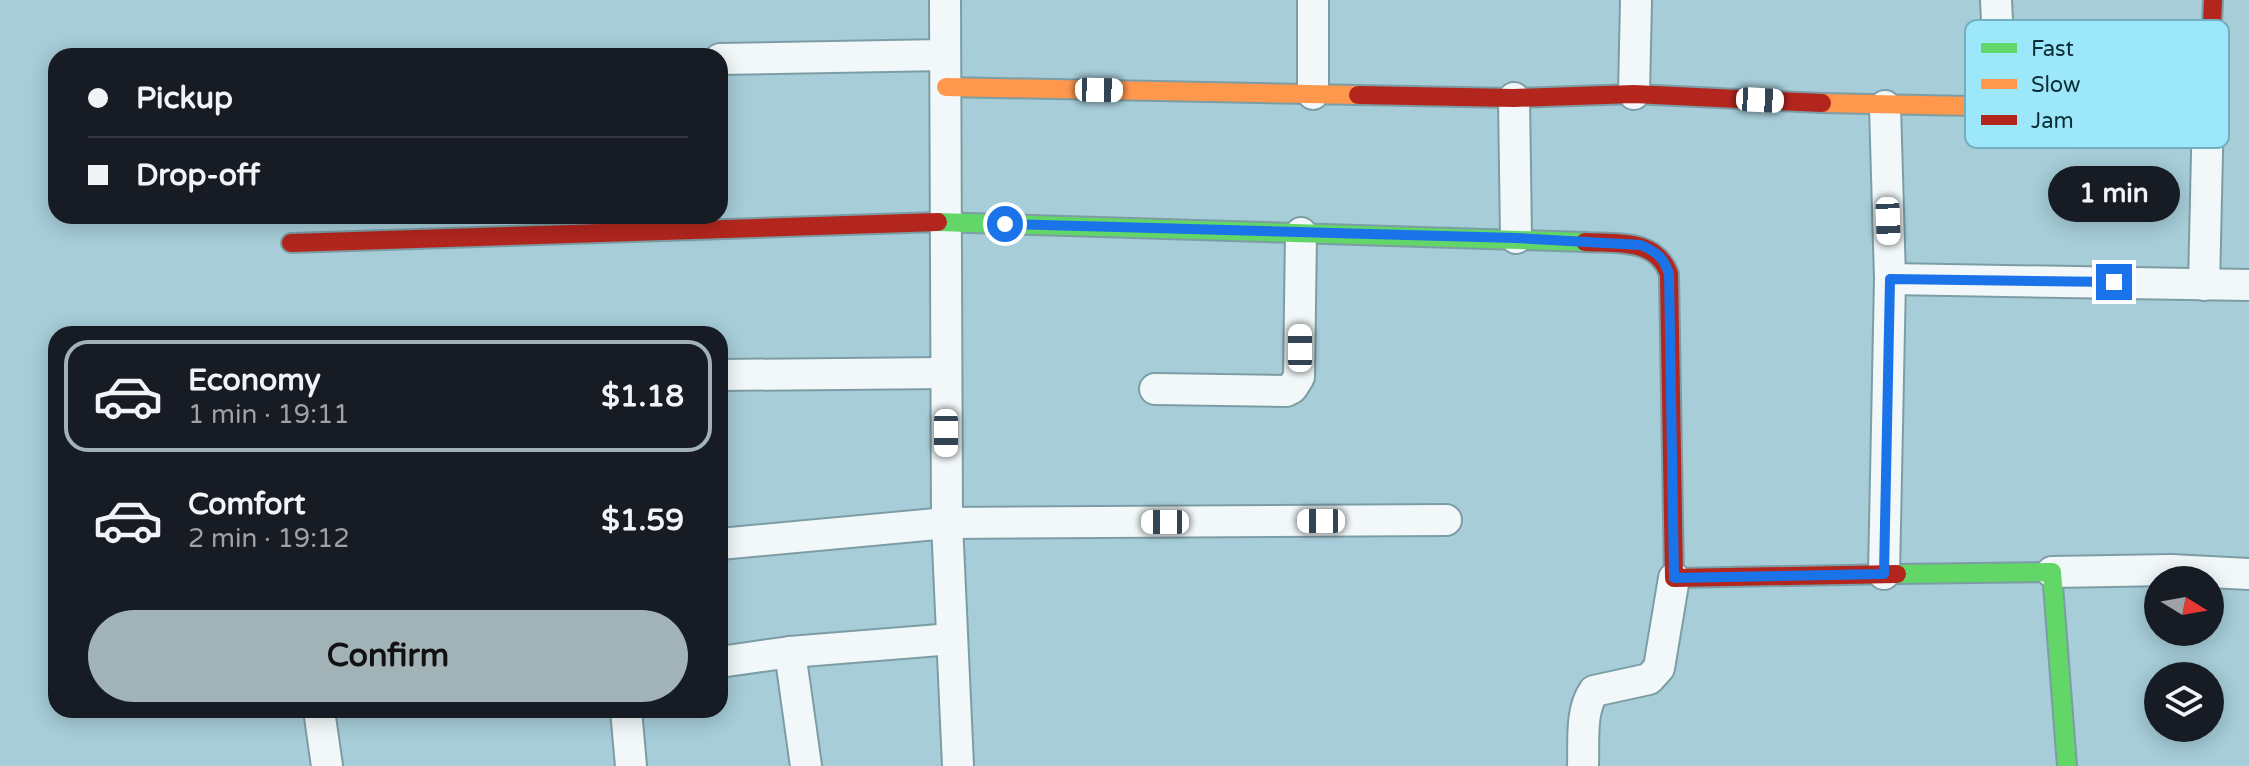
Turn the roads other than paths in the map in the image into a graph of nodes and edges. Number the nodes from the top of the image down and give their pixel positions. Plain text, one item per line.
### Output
1 (945, 0) edge
2 (1313, 0) edge
3 (1636, 0) edge
4 (1996, 0) edge
5 (2213, 0) edge
6 (1997, 20) edge
7 (2212, 20) edge
8 (944, 55) junction
9 (728, 59) edge
10 (946, 87) junction
11 (1313, 94) junction
12 (1634, 94) junction
13 (1514, 98) junction
14 (1885, 106) junction
15 (1965, 107) edge
16 (2207, 148) edge
17 (946, 222) junction
18 (1301, 233) junction
19 (1516, 238) junction
20 (291, 243) dead end
21 (1890, 279) junction
22 (2204, 285) junction
23 (2249, 285) edge
24 (946, 373) junction
25 (728, 375) edge
26 (1155, 389) dead end
27 (1446, 520) dead end
28 (947, 523) junction
29 (728, 543) edge
30 (2052, 572) junction
31 (1884, 574) junction
32 (2249, 574) edge
33 (1674, 578) junction
34 (952, 639) junction
35 (790, 652) junction
36 (728, 661) edge
37 (320, 718) edge
38 (627, 718) edge
39 (327, 766) edge
40 (631, 766) edge
41 (806, 766) edge
42 (958, 766) edge
43 (1583, 766) edge
44 (2067, 766) edge

1 - 8 street
2 - 11 street
3 - 12 street
4 - 6 street
5 - 7 street
8 - 9 street
8 - 10 street
10 - 11 street
10 - 17 street
11 - 13 street
12 - 13 street
12 - 14 street
13 - 19 street
14 - 15 street
14 - 21 street
16 - 22 street
17 - 18 street
17 - 20 street
17 - 24 street
18 - 19 street
18 - 26 street
19 - 33 street
21 - 22 street
21 - 31 street
22 - 23 street
24 - 25 street
24 - 28 street
27 - 28 street
28 - 29 street
28 - 34 street
30 - 31 street
30 - 32 street
30 - 44 street
31 - 33 street
33 - 43 street
34 - 35 street
34 - 42 street
35 - 36 street
35 - 41 street
37 - 39 street
38 - 40 street

